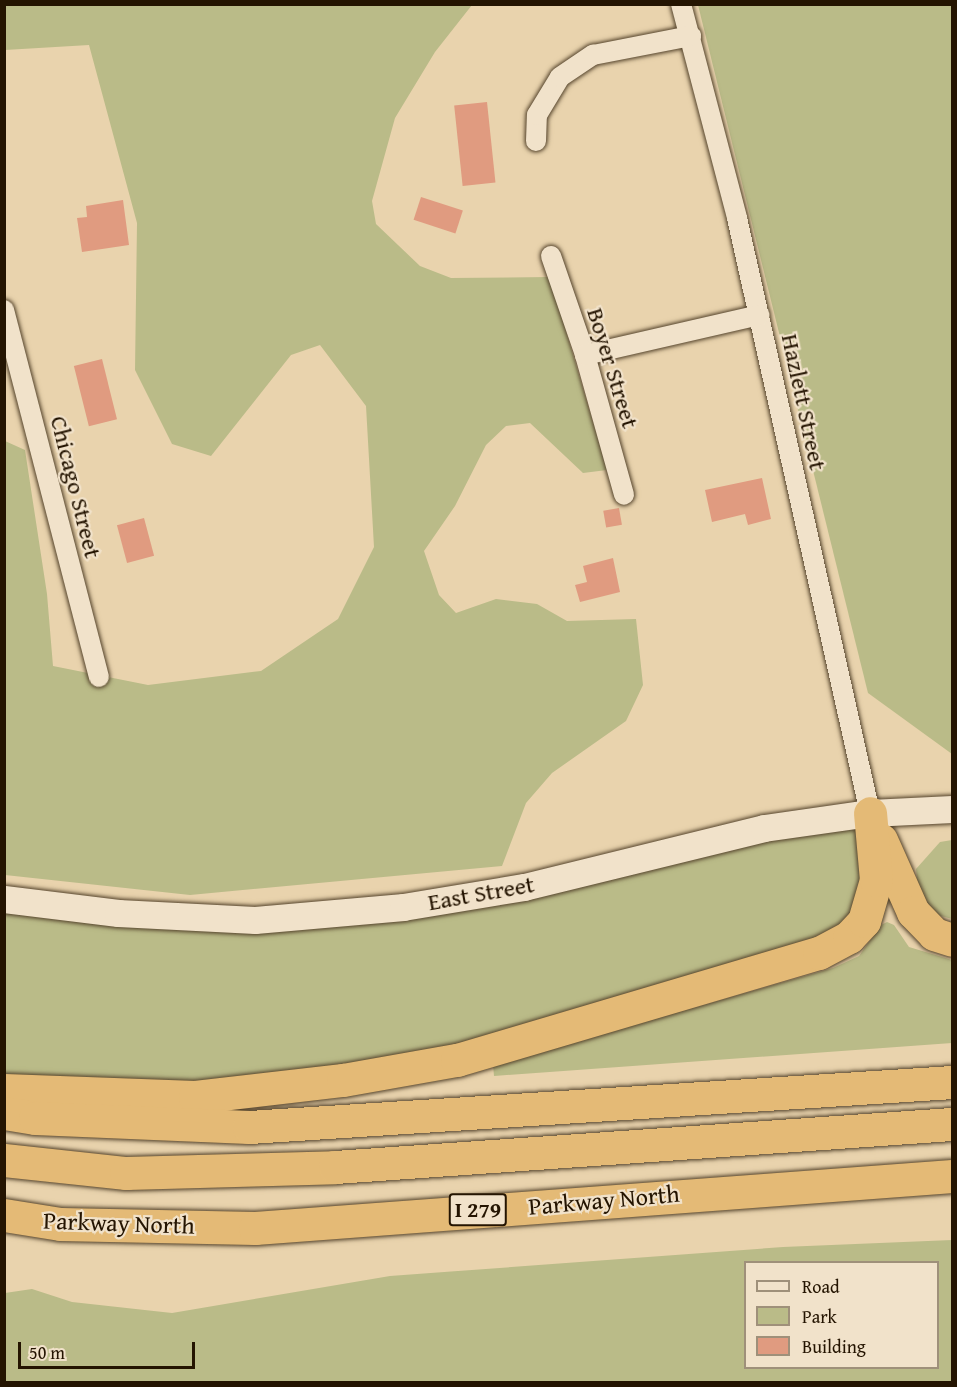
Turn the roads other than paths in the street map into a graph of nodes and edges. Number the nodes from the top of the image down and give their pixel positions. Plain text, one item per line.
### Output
1 (681, 4) edge
2 (690, 36) junction
3 (536, 141) dead end
4 (551, 256) dead end
5 (4, 310) edge
6 (759, 315) junction
7 (585, 355) junction
8 (624, 495) dead end
9 (99, 677) dead end
10 (952, 809) edge
11 (870, 813) junction
12 (4, 899) edge
13 (952, 940) edge
14 (952, 1082) edge
15 (4, 1089) edge
16 (4, 1113) edge
17 (952, 1124) edge
18 (4, 1160) edge
19 (952, 1176) edge
20 (4, 1215) edge

1 - 2 street, Hazlett Street
2 - 3 street
2 - 6 street, Hazlett Street
4 - 7 street, Boyer Street
5 - 9 street, Chicago Street
6 - 7 street
6 - 11 street, Hazlett Street
7 - 8 street, Boyer Street
10 - 11 main road, East Street
11 - 12 main road, East Street
11 - 13 highway
11 - 15 highway
14 - 16 highway
17 - 18 highway
19 - 20 highway, Parkway North / I 279

